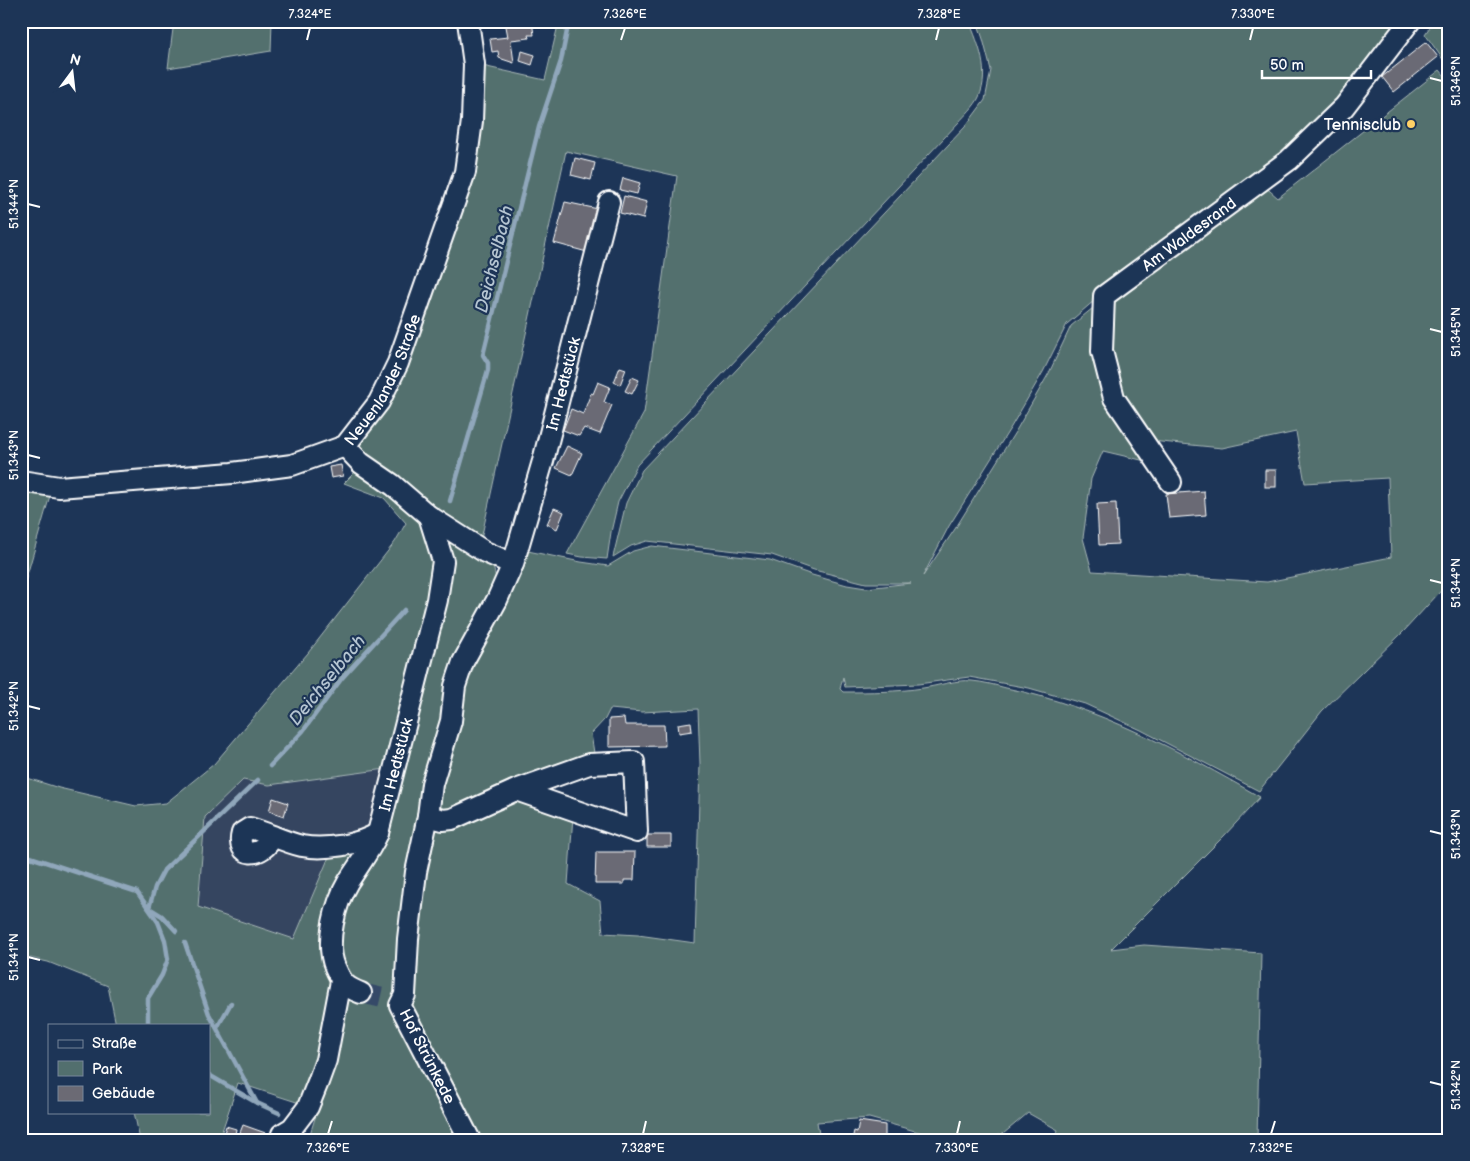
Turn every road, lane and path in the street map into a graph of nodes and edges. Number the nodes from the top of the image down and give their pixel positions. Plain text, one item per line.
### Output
1 (468, 21) edge
2 (1410, 21) edge
3 (609, 202) dead end
4 (345, 446) junction
5 (21, 481) edge
6 (1171, 482) dead end
7 (429, 516) junction
8 (513, 564) junction
9 (516, 790) junction
10 (428, 816) junction
11 (378, 833) junction
12 (273, 836) dead end
13 (408, 939) joint
14 (341, 981) junction
15 (361, 993) tunnel mouth
16 (282, 1134) dead end
17 (470, 1140) edge

1 - 4 street, Neuenlander Straße
2 - 6 street, Am Waldesrand
3 - 8 street, Im Hedtstück
4 - 5 street, Neuenlander Straße
4 - 7 street
7 - 8 street
7 - 11 street, Im Hedtstück
8 - 10 street, Im Hedtstück
9 - 9 street
9 - 10 street
10 - 13 street, Im Hedtstück
11 - 12 street
11 - 14 street, Im Hedtstück
13 - 17 street, Hof Strünkede
14 - 15 street
14 - 16 street

